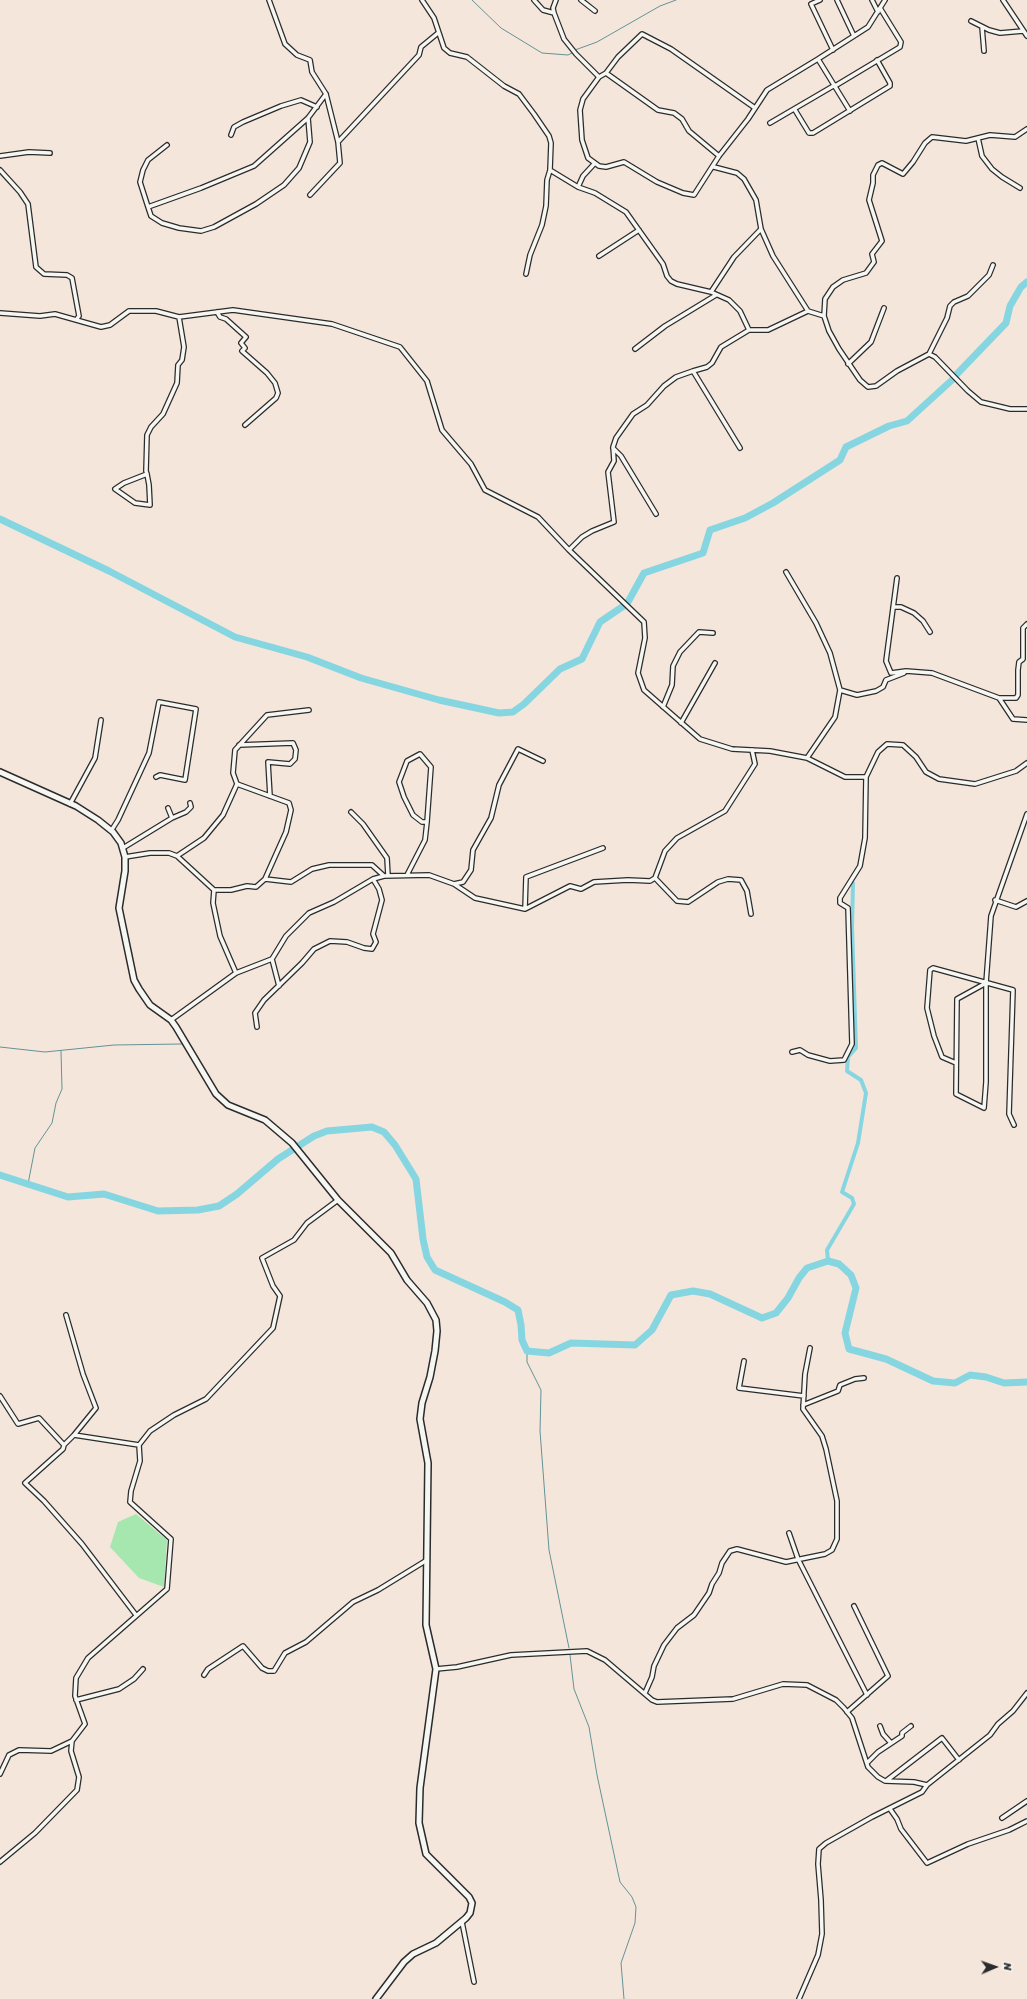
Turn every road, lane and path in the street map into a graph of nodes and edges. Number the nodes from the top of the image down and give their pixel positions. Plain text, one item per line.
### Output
1 (269, 0) edge
2 (422, 0) edge
3 (534, 0) edge
4 (556, 0) edge
5 (581, 0) edge
6 (820, 0) edge
7 (837, 0) edge
8 (872, 0) edge
9 (885, 0) edge
10 (1004, 0) edge
11 (879, 10) junction
12 (595, 11) dead end
13 (554, 13) junction
14 (971, 21) dead end
15 (982, 27) junction
16 (1023, 31) junction
17 (438, 33) junction
18 (854, 36) junction
19 (1027, 36) edge
20 (833, 50) junction
21 (984, 51) dead end
22 (818, 59) junction
23 (878, 60) junction
24 (606, 73) junction
25 (599, 77) junction
26 (835, 86) junction
27 (326, 94) junction
28 (317, 106) junction
29 (755, 108) junction
30 (795, 110) junction
31 (850, 111) junction
32 (308, 118) junction
33 (770, 123) dead end
34 (1027, 129) edge
35 (231, 135) dead end
36 (978, 138) junction
37 (338, 142) junction
38 (166, 145) dead end
39 (50, 153) dead end
40 (0, 156) edge
41 (719, 156) junction
42 (595, 163) junction
43 (714, 167) junction
44 (0, 170) edge
45 (550, 170) junction
46 (578, 187) junction
47 (1020, 188) dead end
48 (310, 195) dead end
49 (148, 207) junction
50 (761, 229) junction
51 (639, 230) junction
52 (599, 256) dead end
53 (993, 265) dead end
54 (526, 274) dead end
55 (711, 292) junction
56 (716, 294) junction
57 (884, 308) dead end
58 (808, 311) junction
59 (217, 312) junction
60 (0, 314) edge
61 (824, 316) junction
62 (179, 318) junction
63 (76, 320) junction
64 (749, 330) junction
65 (635, 349) dead end
66 (929, 354) junction
67 (848, 364) junction
68 (693, 371) junction
69 (1027, 409) edge
70 (246, 425) dead end
71 (613, 447) junction
72 (740, 448) dead end
73 (147, 474) junction
74 (656, 514) dead end
75 (569, 550) junction
76 (786, 572) dead end
77 (897, 578) dead end
78 (893, 607) junction
79 (1027, 624) edge
80 (930, 632) dead end
81 (713, 633) dead end
82 (715, 662) dead end
83 (906, 672) junction
84 (840, 690) junction
85 (999, 698) junction
86 (664, 707) junction
87 (309, 710) dead end
88 (101, 720) dead end
89 (1027, 720) edge
90 (681, 722) junction
91 (240, 744) junction
92 (752, 750) junction
93 (808, 758) junction
94 (543, 761) dead end
95 (1027, 763) edge
96 (0, 772) edge
97 (156, 777) dead end
98 (866, 777) junction
99 (237, 784) junction
100 (270, 796) junction
101 (190, 803) dead end
102 (70, 804) junction
103 (168, 808) dead end
104 (351, 812) dead end
105 (1027, 814) edge
106 (172, 818) junction
107 (427, 822) junction
108 (111, 831) junction
109 (123, 848) junction
110 (603, 848) dead end
111 (177, 856) junction
112 (125, 857) junction
113 (386, 876) junction
114 (407, 876) junction
115 (655, 878) junction
116 (265, 879) junction
117 (373, 879) junction
118 (454, 884) junction
119 (214, 890) junction
120 (995, 900) junction
121 (1027, 901) edge
122 (525, 909) junction
123 (751, 914) dead end
124 (272, 960) junction
125 (236, 974) junction
126 (986, 984) junction
127 (279, 986) junction
128 (171, 1020) junction
129 (257, 1027) dead end
130 (792, 1052) dead end
131 (956, 1063) junction
132 (1014, 1125) dead end
133 (338, 1200) junction
134 (66, 1315) dead end
135 (810, 1348) dead end
136 (744, 1361) dead end
137 (864, 1378) dead end
138 (0, 1396) edge
139 (804, 1396) junction
140 (803, 1405) junction
141 (74, 1435) junction
142 (64, 1445) junction
143 (139, 1445) junction
144 (789, 1533) dead end
145 (798, 1559) junction
146 (427, 1560) junction
147 (854, 1606) dead end
148 (136, 1615) junction
149 (436, 1669) junction
150 (143, 1670) dead end
151 (204, 1675) dead end
152 (1027, 1693) edge
153 (645, 1694) junction
154 (867, 1695) junction
155 (76, 1700) junction
156 (847, 1712) junction
157 (880, 1726) dead end
158 (911, 1726) dead end
159 (72, 1741) junction
160 (891, 1743) junction
161 (959, 1760) junction
162 (867, 1764) junction
163 (0, 1774) edge
164 (886, 1781) junction
165 (927, 1785) junction
166 (1027, 1801) edge
167 (890, 1808) junction
168 (1002, 1818) dead end
169 (1027, 1821) edge
170 (0, 1862) edge
171 (462, 1922) junction
172 (474, 1982) dead end
173 (376, 1999) edge
174 (799, 1999) edge

1 - 27 street
2 - 17 street
3 - 13 street
4 - 13 street
5 - 12 street
6 - 20 street
7 - 18 street
8 - 11 street
9 - 11 street
10 - 16 street
11 - 18 street
11 - 23 street
13 - 25 street
14 - 15 street
15 - 16 street
15 - 21 street
16 - 19 street
17 - 37 street
17 - 45 street
18 - 20 street
20 - 22 street
22 - 26 street
22 - 29 street
23 - 26 street
23 - 31 street
24 - 25 street
24 - 29 street
24 - 41 street
25 - 42 street
26 - 30 street
26 - 31 street
27 - 28 street
27 - 37 street
28 - 32 street
28 - 35 street
29 - 41 street
30 - 31 street
30 - 33 street
32 - 49 street
32 - 49 street
34 - 36 street
36 - 47 street
36 - 61 street
37 - 48 street
38 - 49 street
39 - 40 street
41 - 43 street
42 - 43 street
42 - 46 street
43 - 50 street
44 - 63 street
45 - 46 street
45 - 54 street
46 - 51 street
50 - 55 street
50 - 58 street
51 - 52 street
51 - 55 street
53 - 66 street
55 - 56 street
56 - 64 street
56 - 65 street
57 - 67 street
58 - 61 street
58 - 64 street
59 - 62 street
59 - 70 street
59 - 75 street
60 - 63 street
61 - 67 street
62 - 63 street
62 - 73 street
64 - 68 street
66 - 67 street
66 - 69 street
68 - 71 street
68 - 72 street
71 - 74 street
71 - 75 street
73 - 73 street
75 - 86 street
76 - 84 street
77 - 78 street
78 - 80 street
78 - 83 street
79 - 85 street
81 - 86 street
82 - 90 street
83 - 84 street
83 - 85 street
84 - 93 street
85 - 89 street
86 - 90 street
87 - 91 street
88 - 102 street
90 - 92 street
91 - 99 street
91 - 100 street
92 - 93 street
92 - 115 street
93 - 98 street
94 - 118 street
95 - 98 street
96 - 102 street
97 - 108 street
98 - 130 street
99 - 100 street
99 - 111 street
100 - 116 street
101 - 106 street
102 - 108 street
103 - 106 street
104 - 113 street
105 - 120 street
106 - 109 street
107 - 107 street
107 - 114 street
108 - 109 street
109 - 112 street
110 - 122 street
111 - 112 street
111 - 119 street
112 - 128 street
113 - 114 street
113 - 116 street
113 - 117 street
114 - 118 street
115 - 122 street
115 - 123 street
116 - 119 street
117 - 124 street
117 - 127 street
118 - 122 street
119 - 125 street
120 - 121 street
120 - 126 street
124 - 125 street
124 - 127 street
125 - 128 street
126 - 131 street
126 - 131 street
126 - 131 street
126 - 132 street
127 - 129 street
128 - 133 street
133 - 143 street
133 - 146 street
134 - 141 street
135 - 139 street
136 - 139 street
137 - 140 street
138 - 142 street
139 - 140 street
140 - 145 street
141 - 142 street
141 - 143 street
142 - 148 street
143 - 148 street
144 - 145 street
145 - 153 street
145 - 154 street
146 - 149 street
146 - 151 street
147 - 154 street
148 - 155 street
149 - 153 street
149 - 171 street
150 - 155 street
152 - 161 street
153 - 156 street
154 - 156 street
155 - 159 street
156 - 162 street
157 - 160 street
158 - 160 street
159 - 163 street
159 - 170 street
160 - 162 street
161 - 164 street
161 - 165 street
162 - 164 street
164 - 165 street
165 - 167 street
166 - 168 street
167 - 169 street
167 - 174 street
171 - 172 street
171 - 173 street

